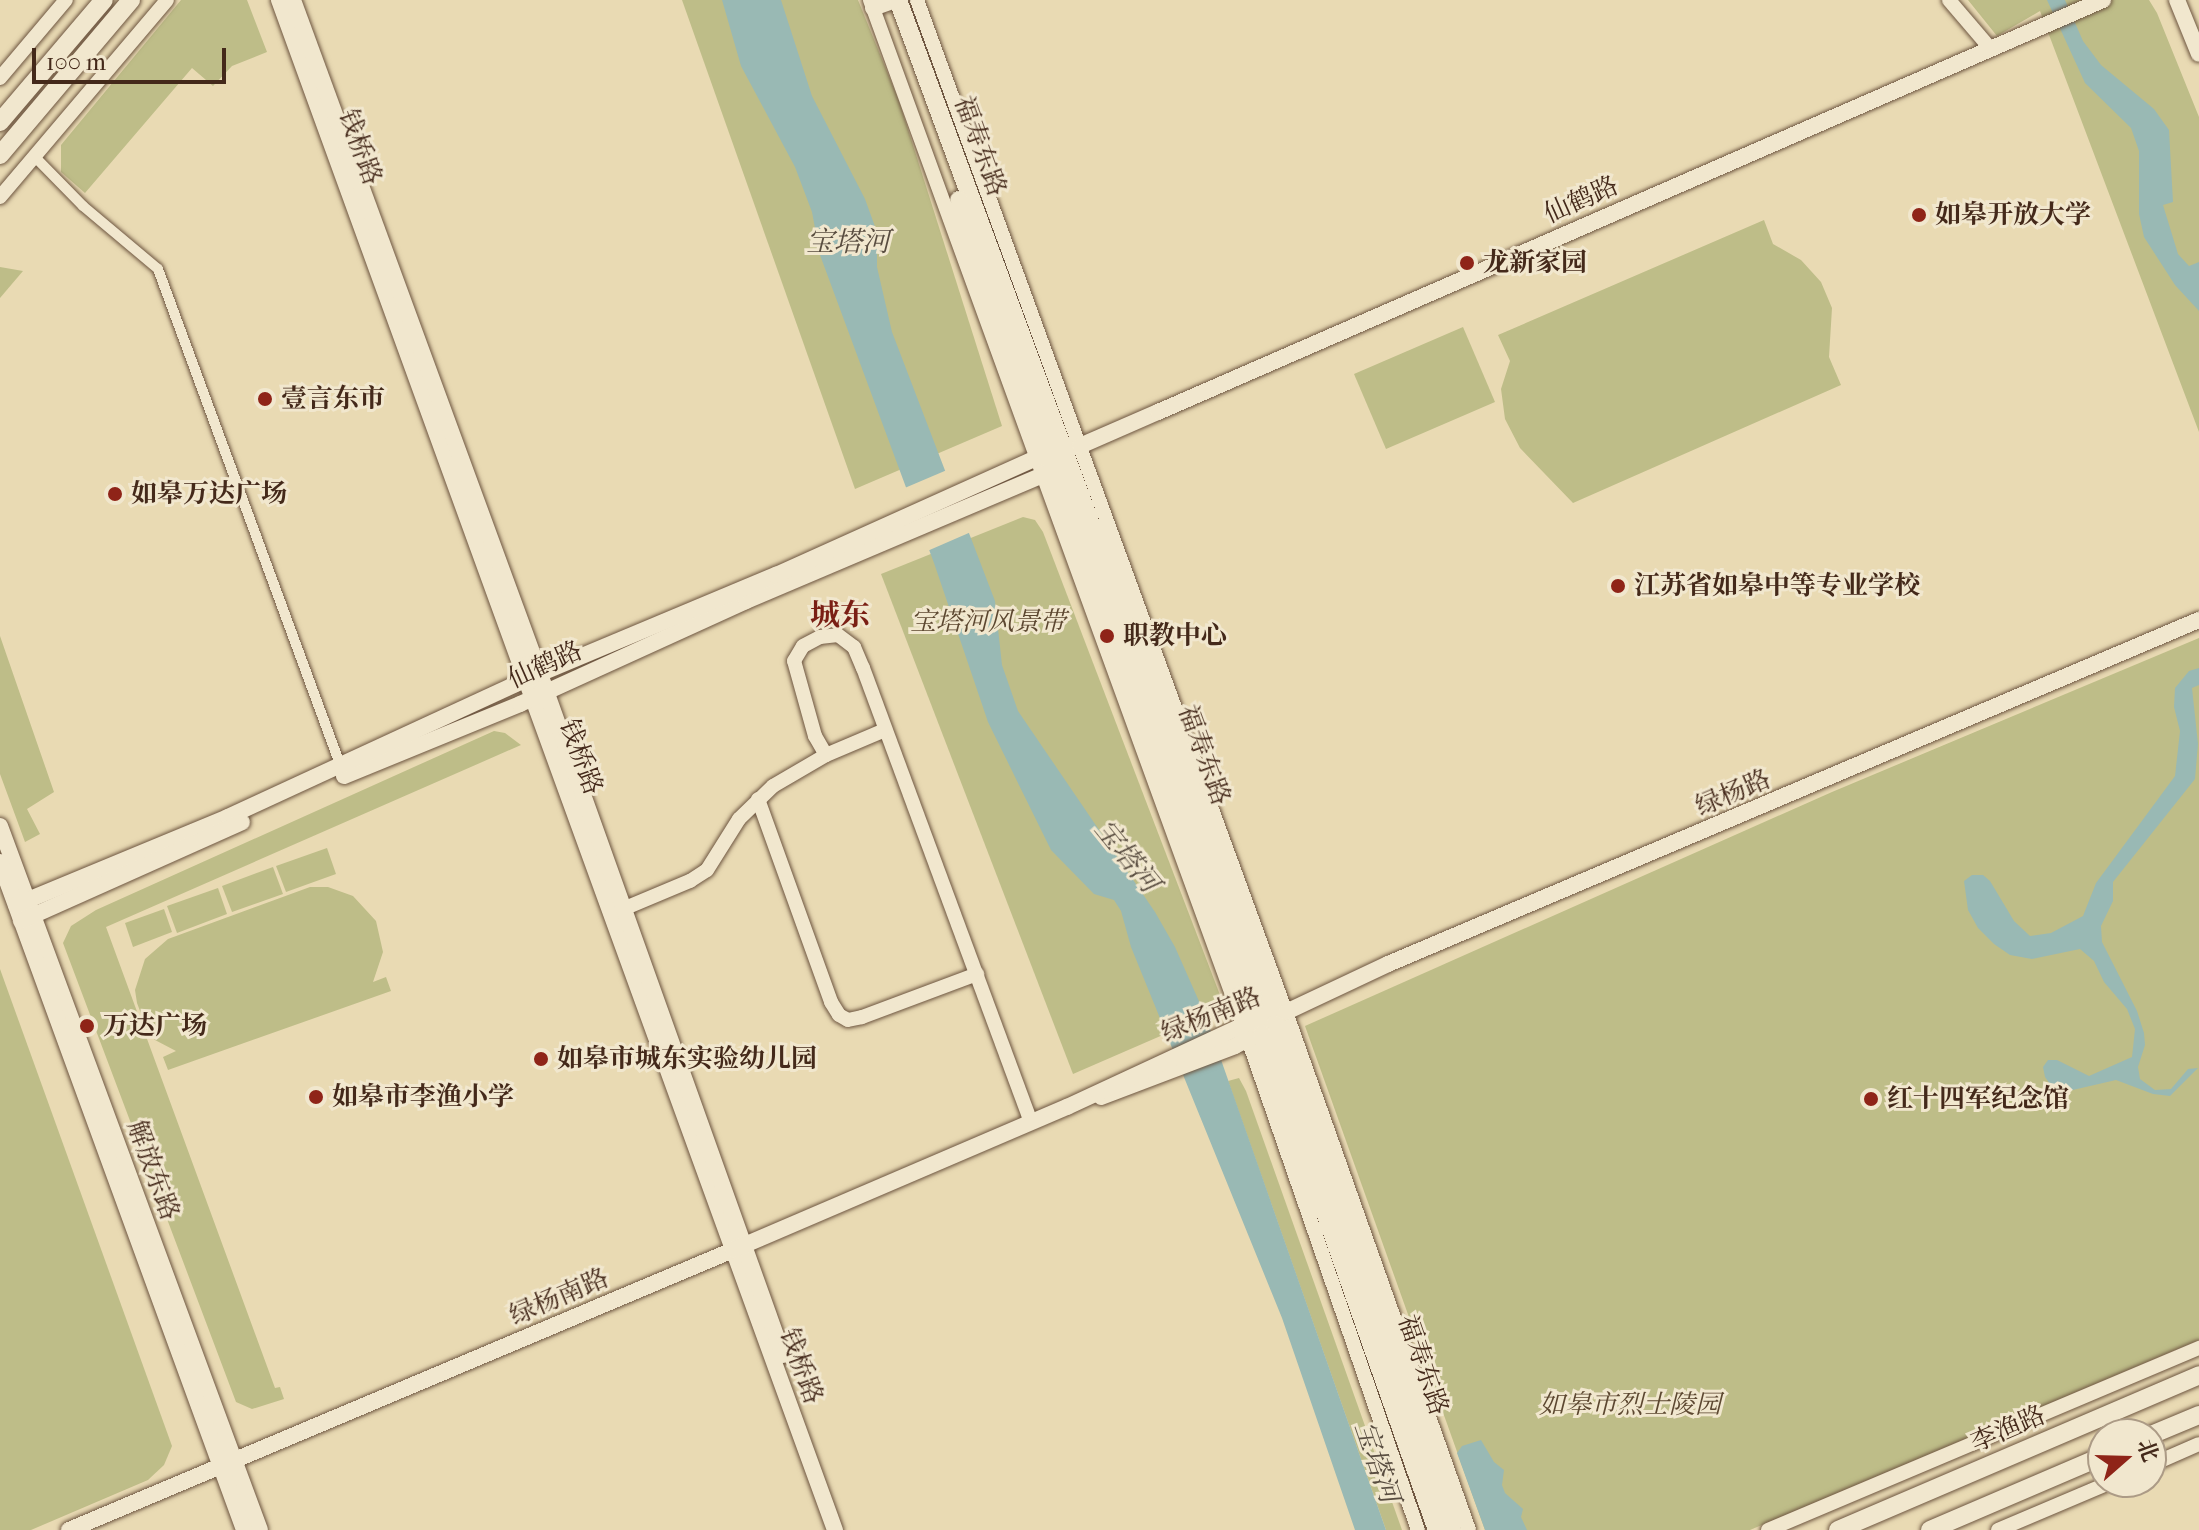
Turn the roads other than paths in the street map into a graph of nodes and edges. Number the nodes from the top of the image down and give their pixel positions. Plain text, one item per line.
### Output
1 (66, 0) edge
2 (104, 0) edge
3 (131, 0) edge
4 (167, 0) edge
5 (279, 0) edge
6 (293, 0) edge
7 (917, 0) edge
8 (1949, 0) edge
9 (2103, 0) edge
10 (2177, 0) edge
11 (885, 2) edge
12 (1990, 48) junction
13 (2199, 54) edge
14 (0, 78) edge
15 (0, 122) edge
16 (0, 155) edge
17 (35, 157) junction
18 (0, 197) edge
19 (1058, 458) junction
20 (1006, 481) junction
21 (2199, 620) edge
22 (534, 676) junction
23 (540, 694) junction
24 (885, 730) junction
25 (826, 755) junction
26 (341, 767) junction
27 (758, 799) junction
28 (0, 826) edge
29 (0, 862) edge
30 (623, 909) junction
31 (24, 910) junction
32 (977, 974) junction
33 (1256, 1027) junction
34 (1031, 1122) junction
35 (738, 1247) junction
36 (2199, 1348) edge
37 (2199, 1375) edge
38 (2199, 1415) edge
39 (2167, 1428) edge
40 (2199, 1444) edge
41 (2167, 1458) edge
42 (228, 1463) junction
43 (2087, 1463) edge
44 (2087, 1492) edge
45 (69, 1530) edge
46 (244, 1530) edge
47 (260, 1530) edge
48 (835, 1530) edge
49 (844, 1530) edge
50 (1418, 1530) edge
51 (1437, 1530) edge
52 (1453, 1530) edge
53 (1469, 1530) edge
54 (1768, 1530) edge
55 (1838, 1530) edge
56 (1930, 1530) edge
57 (1998, 1530) edge

1 - 14 street
2 - 15 main road
3 - 16 main road
4 - 17 street
5 - 22 street, 钱桥路
6 - 22 street, 钱桥路
7 - 19 street
8 - 12 street
9 - 12 street, 仙鹤路
10 - 13 street
11 - 19 main road, 福寿东路
12 - 19 street, 仙鹤路
17 - 18 street
17 - 26 street
19 - 20 street, 仙鹤路
19 - 33 main road, 福寿东路
19 - 33 street
20 - 22 street, 仙鹤路
20 - 23 street, 仙鹤路
21 - 33 street, 绿杨路
22 - 23 street, 钱桥路
22 - 26 street, 仙鹤路
23 - 30 street, 钱桥路
23 - 31 street, 仙鹤路
23 - 35 street, 钱桥路
24 - 25 street
24 - 25 street
24 - 32 street
25 - 27 street
26 - 31 street, 仙鹤路
27 - 30 street
27 - 32 street
28 - 31 street, 解放东路
29 - 31 street, 解放东路
30 - 35 street, 钱桥路
31 - 42 street, 解放东路
32 - 34 street
33 - 34 street, 绿杨南路
33 - 50 street
33 - 51 main road, 福寿东路
33 - 52 main road, 福寿东路
33 - 53 street
34 - 35 street, 绿杨南路
35 - 42 street, 绿杨南路
35 - 48 street, 钱桥路
35 - 49 street, 钱桥路
36 - 54 street
37 - 55 main road, 李渔路
38 - 39 main road
40 - 41 street
42 - 45 street, 绿杨南路
42 - 46 street, 解放东路
42 - 47 street, 解放东路
43 - 56 main road
44 - 57 street

